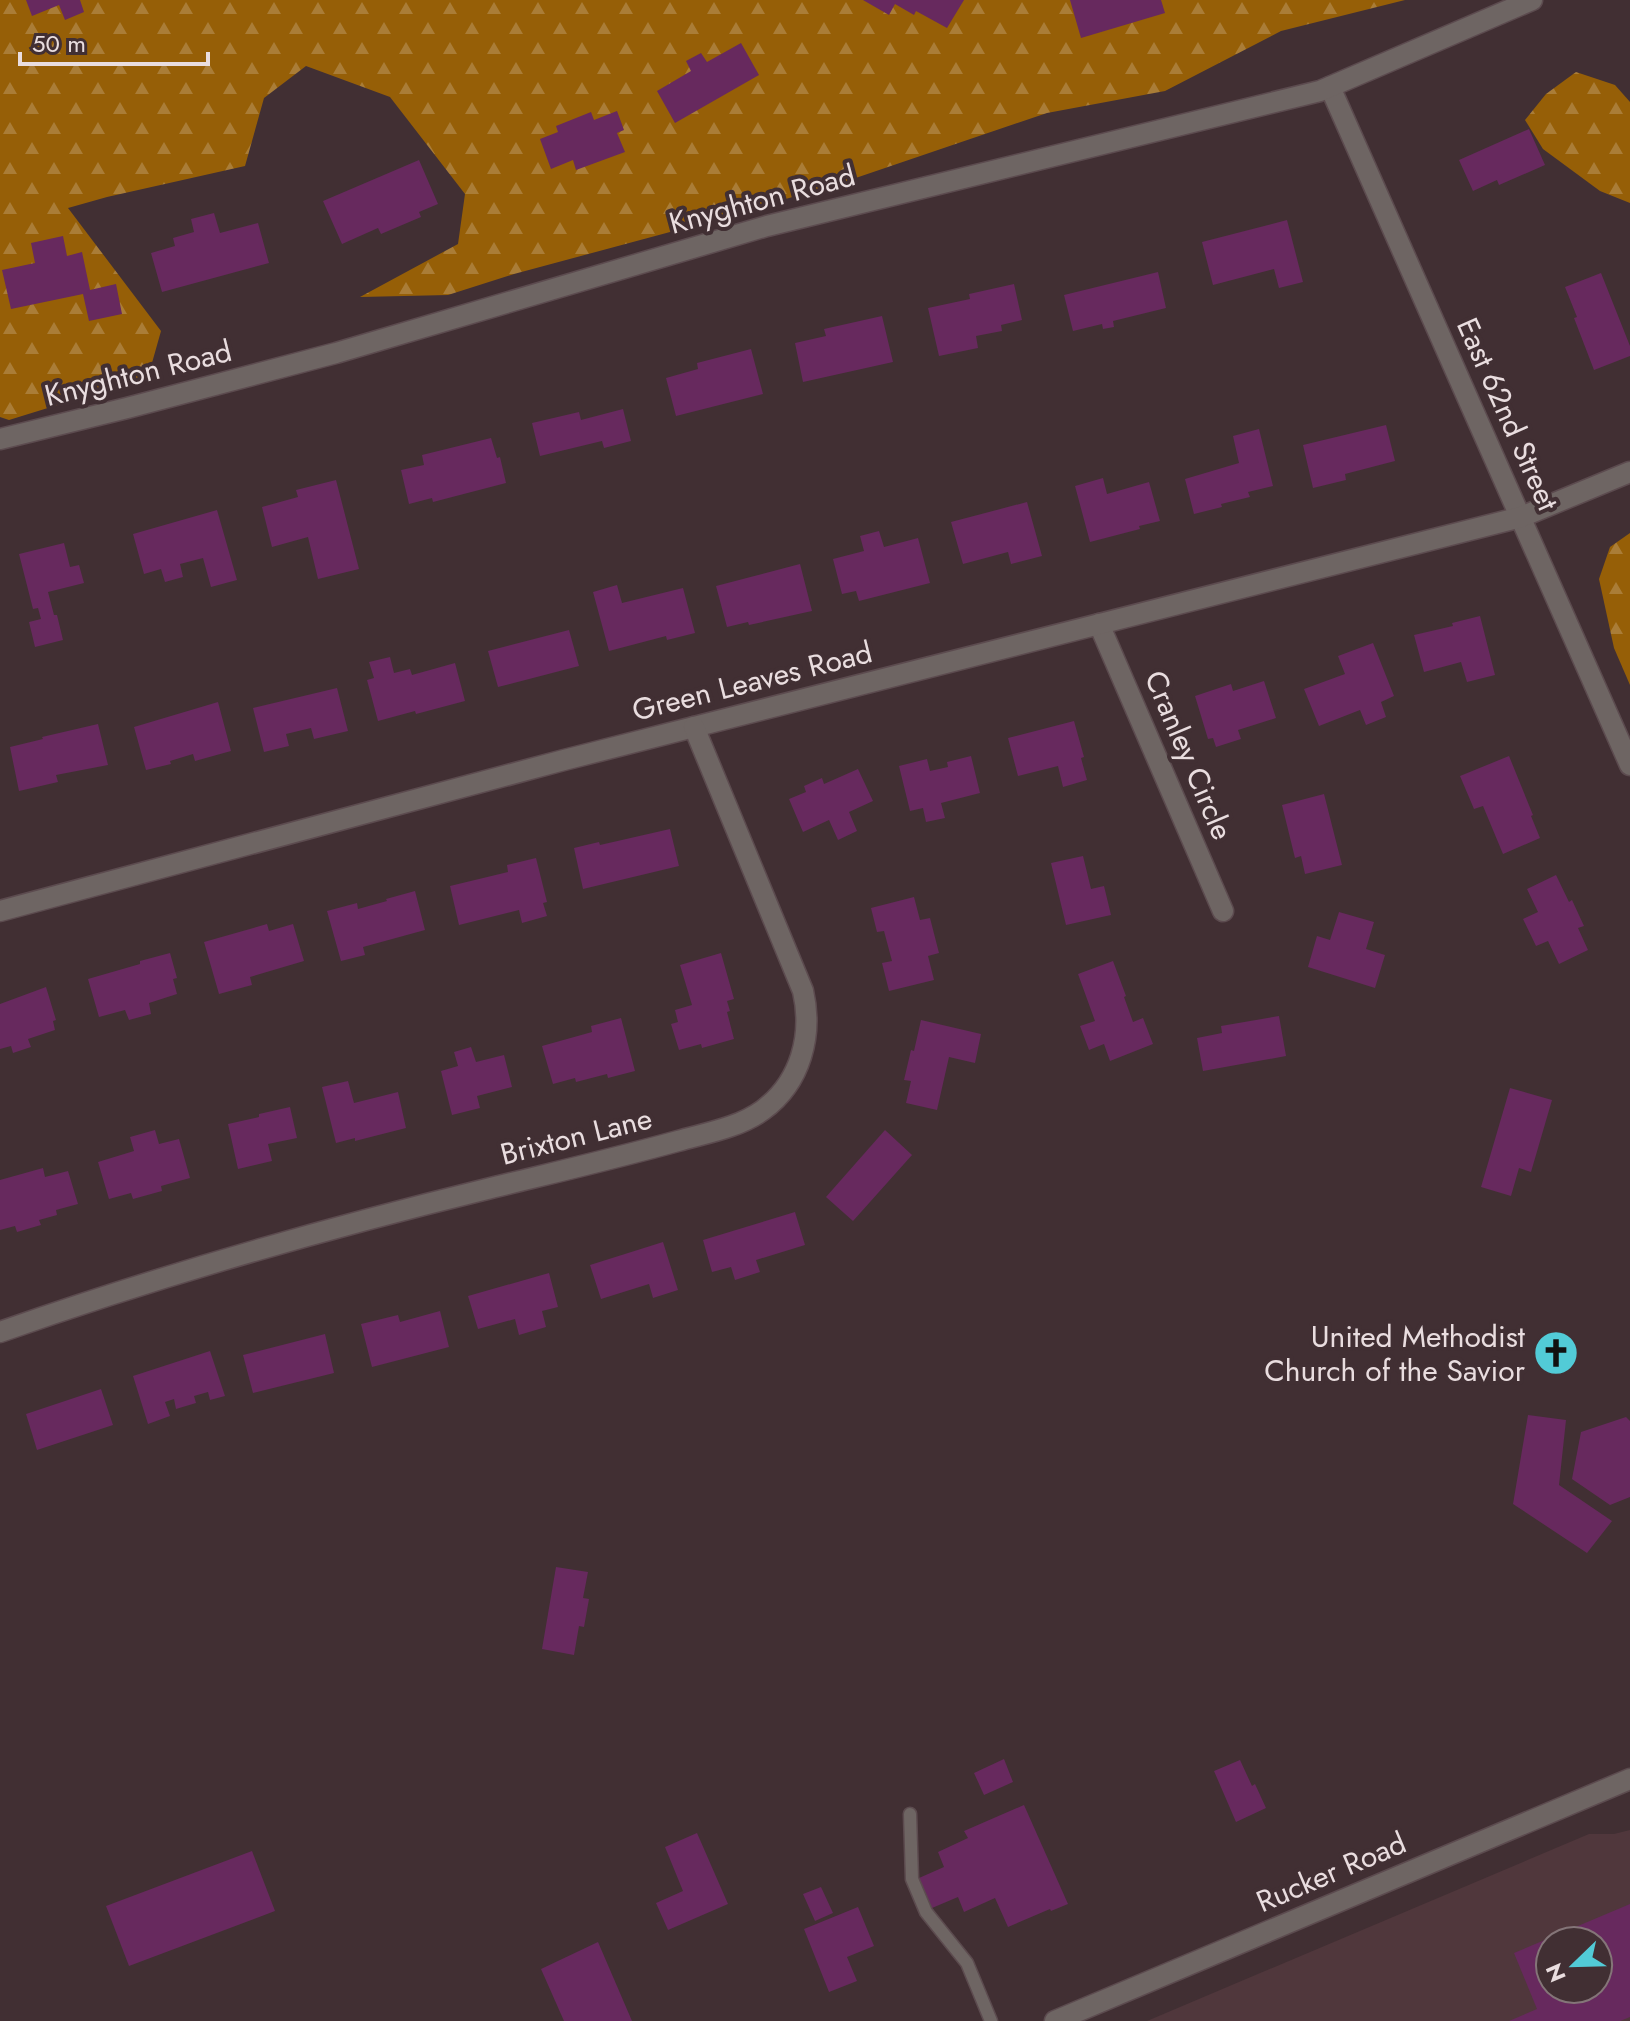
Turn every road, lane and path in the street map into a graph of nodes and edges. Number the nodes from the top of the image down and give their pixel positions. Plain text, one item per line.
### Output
1 (1532, 0) edge
2 (1330, 87) junction
3 (0, 439) edge
4 (1630, 472) edge
5 (1521, 517) junction
6 (1099, 624) junction
7 (694, 727) junction
8 (1630, 765) edge
9 (0, 911) edge
10 (1223, 911) dead end
11 (0, 1332) edge
12 (1630, 1779) edge
13 (910, 1814) dead end
14 (991, 2021) edge
15 (1055, 2021) edge

1 - 2 street, Knyghton Road
2 - 3 street, Knyghton Road
2 - 5 street, East 62nd Street
4 - 5 street, Green Leaves Road
5 - 6 street, Green Leaves Road
5 - 8 street, East 62nd Street
6 - 7 street, Green Leaves Road
6 - 10 street, Cranley Circle
7 - 9 street, Green Leaves Road
7 - 11 street, Brixton Lane
12 - 15 street, Rucker Road
13 - 14 lane

